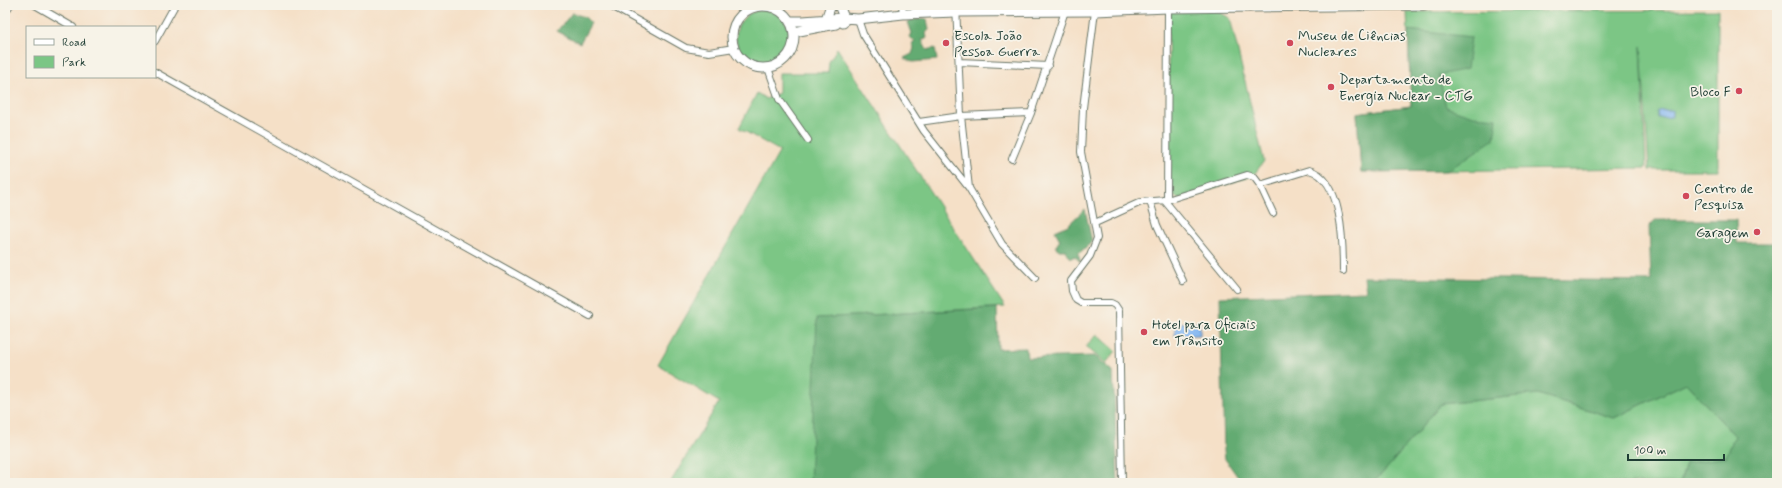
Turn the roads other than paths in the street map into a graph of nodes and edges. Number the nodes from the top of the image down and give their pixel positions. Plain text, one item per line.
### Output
1 (10, 5) edge
2 (35, 5) edge
3 (175, 5) edge
4 (831, 5) edge
5 (839, 5) edge
6 (1424, 5) edge
7 (615, 6) edge
8 (758, 6) edge
9 (956, 8) edge
10 (1015, 8) edge
11 (1065, 8) edge
12 (1130, 8) edge
13 (1168, 8) junction
14 (902, 10) edge
15 (1096, 11) junction
16 (5, 13) edge
17 (826, 19) junction
18 (858, 19) junction
19 (844, 20) junction
20 (790, 21) junction
21 (71, 26) edge
22 (794, 32) junction
23 (156, 39) edge
24 (734, 48) junction
25 (959, 62) junction
26 (1048, 66) junction
27 (768, 68) junction
28 (156, 73) edge
29 (1031, 113) junction
30 (961, 116) junction
31 (919, 122) junction
32 (808, 140) dead end
33 (1012, 159) dead end
34 (1260, 185) junction
35 (969, 188) junction
36 (1165, 200) junction
37 (1150, 201) junction
38 (1273, 213) dead end
39 (1095, 223) junction
40 (1343, 271) dead end
41 (1035, 278) dead end
42 (1182, 281) dead end
43 (1237, 289) dead end
44 (590, 316) dead end
45 (1122, 483) edge

1 - 16 street
2 - 21 street
3 - 23 street
4 - 17 main road
5 - 19 main road
6 - 13 main road
7 - 24 street
8 - 20 main road
8 - 24 main road
9 - 10 main road
9 - 14 main road
9 - 25 street
10 - 11 main road
11 - 15 main road
11 - 26 street
12 - 13 main road
12 - 15 main road
13 - 36 street
14 - 18 main road
15 - 39 street
17 - 19 main road
17 - 20 main road
18 - 19 main road
18 - 31 street
19 - 22 main road
20 - 22 main road
22 - 27 main road
24 - 27 main road
25 - 26 street
25 - 30 street
26 - 29 street
27 - 32 street
28 - 44 street
29 - 30 street
29 - 33 street
30 - 31 street
30 - 35 street
31 - 35 street
34 - 36 street
34 - 38 street
34 - 40 street
35 - 41 street
36 - 37 street
36 - 43 street
37 - 39 street
37 - 42 street
39 - 45 street

